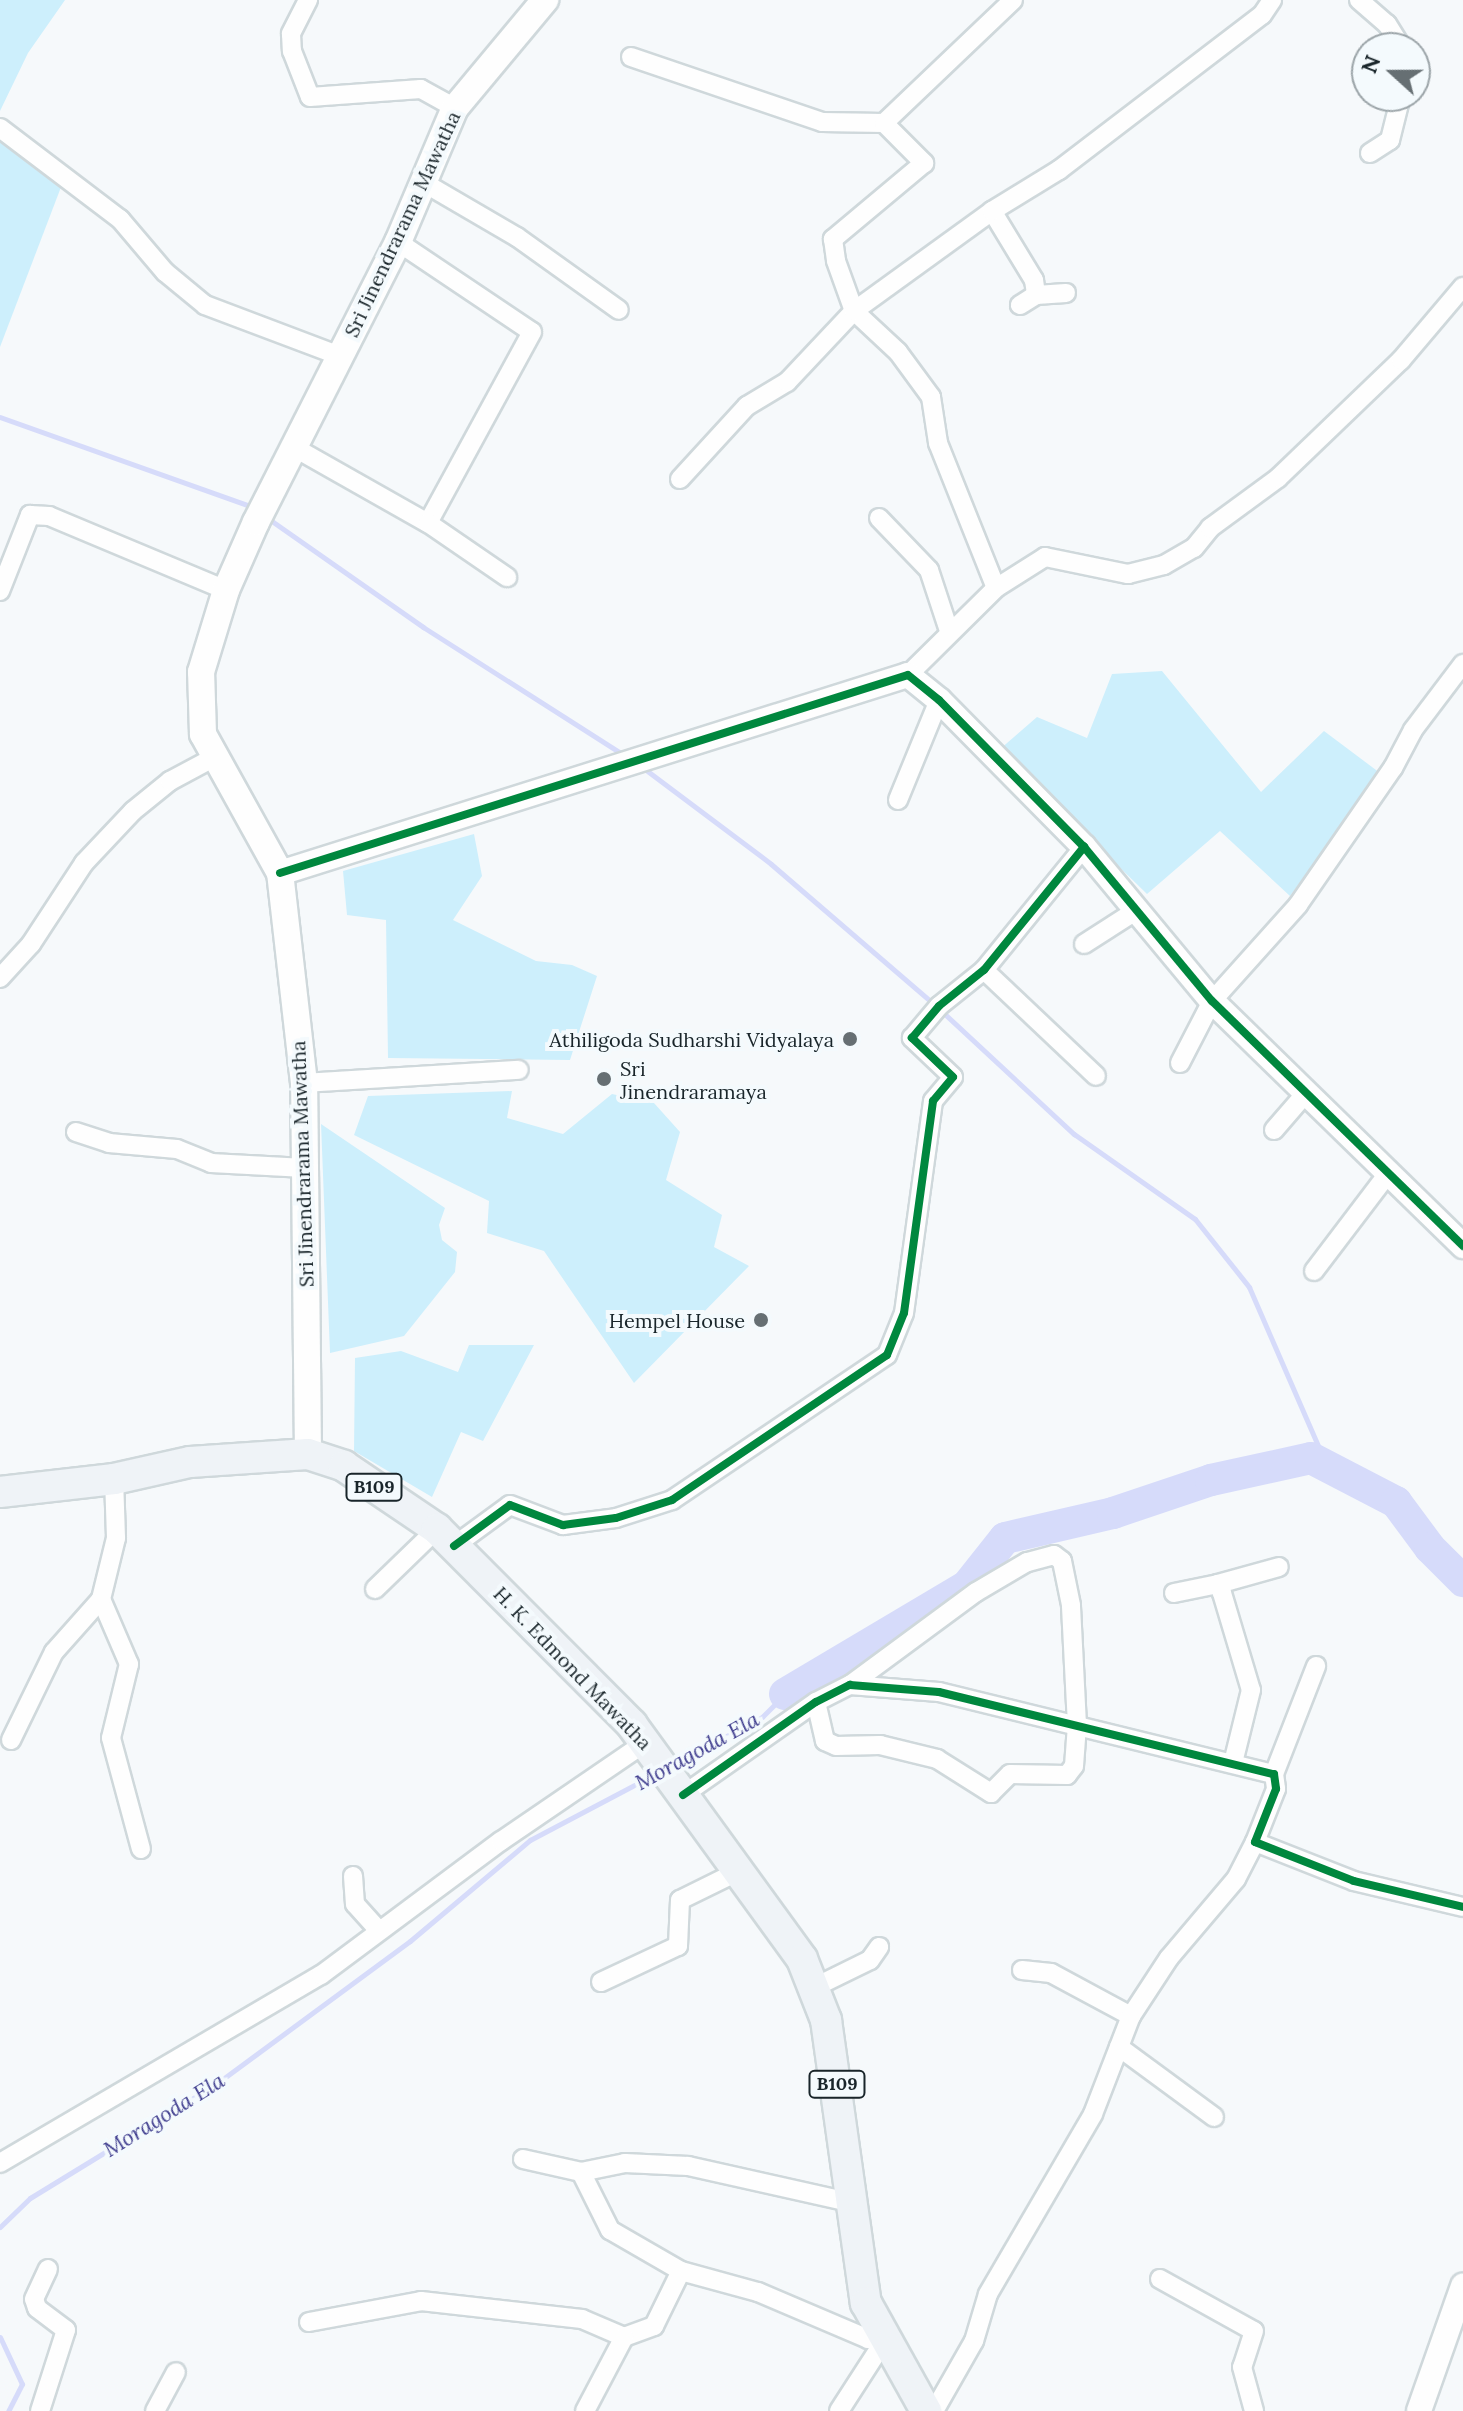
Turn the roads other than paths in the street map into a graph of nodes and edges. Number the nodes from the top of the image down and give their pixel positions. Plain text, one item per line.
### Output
1 (308, 0) edge
2 (545, 0) edge
3 (1013, 0) edge
4 (1272, 0) edge
5 (1359, 0) edge
6 (1392, 32) edge
7 (631, 57) dead end
8 (455, 108) junction
9 (1397, 112) edge
10 (884, 123) junction
11 (0, 128) edge
12 (1370, 153) dead end
13 (421, 181) junction
14 (992, 211) junction
15 (398, 242) junction
16 (1463, 287) edge
17 (1066, 293) dead end
18 (619, 310) dead end
19 (854, 311) junction
20 (340, 356) junction
21 (297, 449) junction
22 (680, 479) dead end
23 (879, 518) dead end
24 (428, 523) junction
25 (507, 577) dead end
26 (996, 588) junction
27 (226, 590) junction
28 (0, 591) edge
29 (949, 631) junction
30 (1463, 664) edge
31 (908, 675) junction
32 (939, 700) junction
33 (213, 758) junction
34 (898, 800) dead end
35 (1084, 847) junction
36 (280, 873) junction
37 (1137, 910) junction
38 (1084, 944) dead end
39 (984, 970) junction
40 (0, 978) edge
41 (1212, 1001) junction
42 (1180, 1063) dead end
43 (519, 1070) dead end
44 (1096, 1076) dead end
45 (304, 1083) junction
46 (1306, 1093) junction
47 (1274, 1130) dead end
48 (76, 1132) dead end
49 (305, 1168) junction
50 (1387, 1175) junction
51 (1463, 1246) edge
52 (1314, 1271) dead end
53 (308, 1454) junction
54 (114, 1479) junction
55 (0, 1492) edge
56 (446, 1538) junction
57 (1279, 1567) dead end
58 (1218, 1584) junction
59 (375, 1589) dead end
60 (1174, 1593) dead end
61 (101, 1599) junction
62 (1316, 1666) dead end
63 (850, 1685) junction
64 (816, 1702) junction
65 (1077, 1725) junction
66 (11, 1740) dead end
67 (649, 1746) junction
68 (1233, 1763) junction
69 (1274, 1774) junction
70 (680, 1790) junction
71 (1255, 1842) junction
72 (141, 1849) dead end
73 (739, 1871) junction
74 (353, 1876) dead end
75 (1463, 1907) edge
76 (379, 1931) junction
77 (879, 1947) dead end
78 (1022, 1970) dead end
79 (601, 1982) dead end
80 (815, 1987) junction
81 (1131, 2016) junction
82 (1119, 2047) junction
83 (1214, 2117) dead end
84 (523, 2159) dead end
85 (0, 2163) edge
86 (581, 2172) junction
87 (849, 2202) junction
88 (48, 2269) dead end
89 (681, 2271) junction
90 (1160, 2279) dead end
91 (1463, 2287) edge
92 (309, 2322) dead end
93 (624, 2337) junction
94 (886, 2338) junction
95 (176, 2372) dead end
96 (40, 2411) edge
97 (155, 2411) edge
98 (585, 2411) edge
99 (839, 2411) edge
100 (926, 2411) edge
101 (934, 2411) edge
102 (1254, 2411) edge
103 (1419, 2411) edge

1 - 8 street
2 - 8 main road, Sri Jinendrarama Mawatha
3 - 10 street
4 - 14 street
5 - 6 street
7 - 10 street
8 - 13 main road, Sri Jinendrarama Mawatha
9 - 12 street
10 - 19 street
11 - 20 street
13 - 15 main road, Sri Jinendrarama Mawatha
13 - 18 street
14 - 17 street
14 - 19 street
15 - 20 main road, Sri Jinendrarama Mawatha
15 - 24 street
16 - 26 street
19 - 22 street
19 - 26 street
20 - 21 main road, Sri Jinendrarama Mawatha
21 - 24 street
21 - 27 main road, Sri Jinendrarama Mawatha
23 - 29 street
24 - 25 street
26 - 29 street
27 - 28 street
27 - 33 main road, Sri Jinendrarama Mawatha
29 - 31 street
30 - 41 street
31 - 32 street
31 - 36 street
32 - 34 street
32 - 35 street
33 - 36 main road, Sri Jinendrarama Mawatha
33 - 40 street
35 - 37 street
35 - 39 street
36 - 45 main road, Sri Jinendrarama Mawatha
37 - 38 street
37 - 41 street
39 - 44 street
39 - 56 street
41 - 42 street
41 - 46 street
43 - 45 street
45 - 49 main road, Sri Jinendrarama Mawatha
46 - 47 street
46 - 50 street
48 - 49 street
49 - 53 main road, Sri Jinendrarama Mawatha
50 - 51 street
50 - 52 street
53 - 54 main road, H. K. Edmond Mawatha / B109
53 - 56 main road, H. K. Edmond Mawatha / B109
54 - 55 main road, H. K. Edmond Mawatha / B109
54 - 61 street
56 - 59 street
56 - 67 main road, H. K. Edmond Mawatha / B109
57 - 58 street
58 - 60 street
58 - 68 street
61 - 66 street
61 - 72 street
62 - 69 street
63 - 64 street
63 - 65 street
63 - 65 street
64 - 65 street
64 - 70 street
65 - 68 street
67 - 70 main road, H. K. Edmond Mawatha / B109
67 - 76 street
68 - 69 street
69 - 71 street
70 - 73 main road, H. K. Edmond Mawatha / B109
71 - 75 street
71 - 81 street
73 - 79 street
73 - 80 main road, H. K. Edmond Mawatha / B109
74 - 76 street
76 - 85 street
77 - 80 street
78 - 81 street
80 - 87 main road, H. K. Edmond Mawatha / B109
81 - 82 street
82 - 83 street
82 - 101 street
84 - 86 street
86 - 87 street
86 - 89 street
87 - 94 main road, H. K. Edmond Mawatha / B109
88 - 96 street
89 - 93 street
89 - 94 street
90 - 102 street
91 - 103 street
92 - 93 street
93 - 98 street
94 - 99 street
94 - 100 main road, H. K. Edmond Mawatha / B109
95 - 97 street

